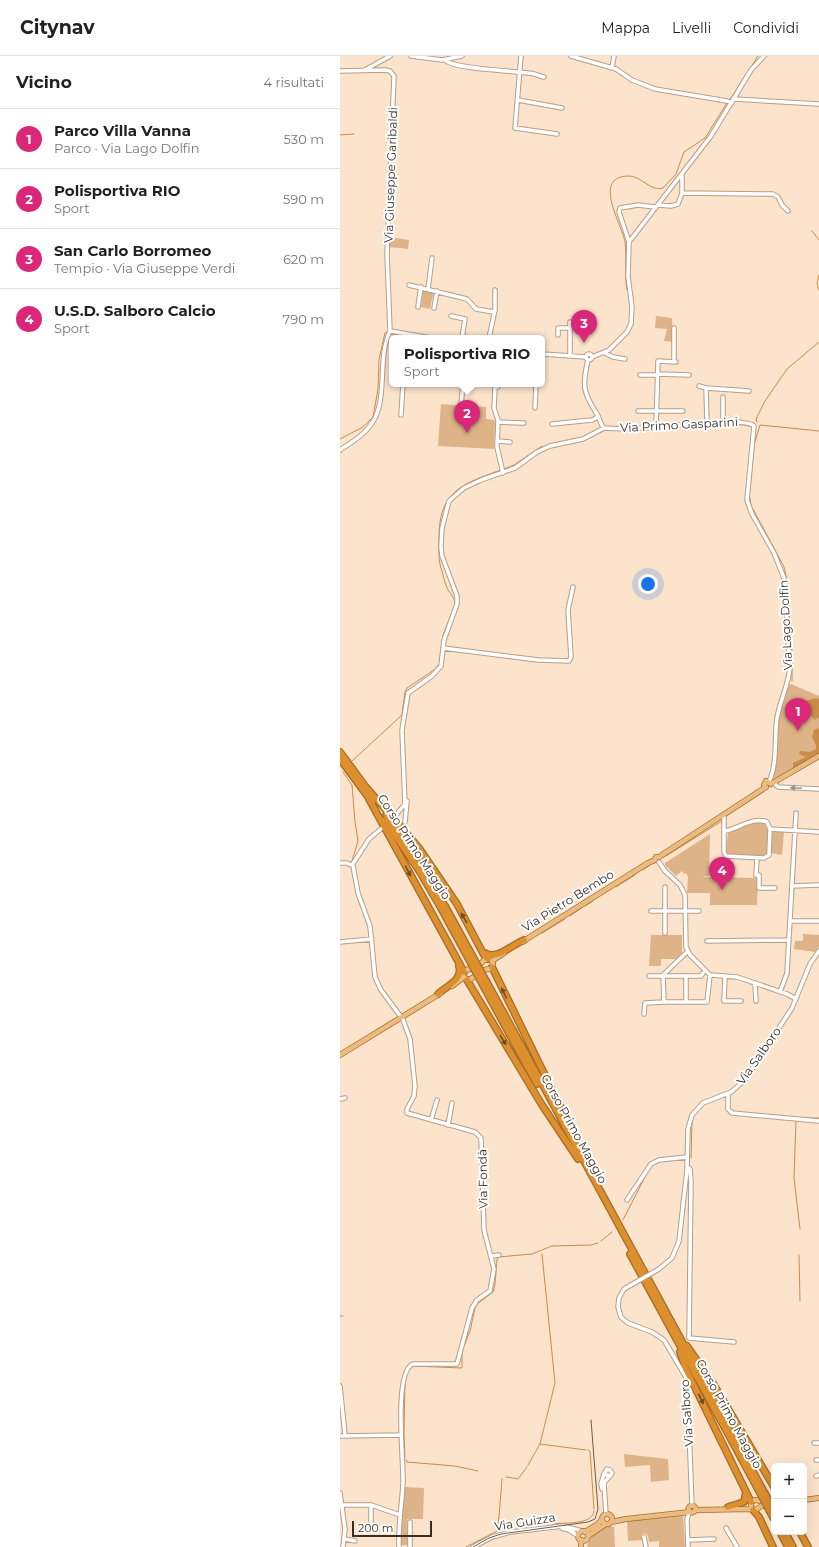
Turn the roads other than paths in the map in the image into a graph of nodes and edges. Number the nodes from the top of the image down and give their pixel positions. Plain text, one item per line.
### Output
1 (390, 56) edge
2 (411, 56) edge
3 (462, 56) edge
4 (521, 56) edge
5 (571, 56) edge
6 (614, 56) edge
7 (764, 56) edge
8 (445, 60) junction
9 (375, 64) junction
10 (612, 68) junction
11 (364, 70) junction
12 (374, 70) junction
13 (382, 70) junction
14 (340, 71) edge
15 (520, 72) junction
16 (544, 77) dead end
17 (734, 99) junction
18 (518, 100) junction
19 (730, 102) junction
20 (819, 104) edge
21 (562, 108) dead end
22 (557, 134) dead end
23 (682, 175) junction
24 (682, 193) junction
25 (657, 206) junction
26 (788, 211) dead end
27 (629, 242) junction
28 (432, 258) dead end
29 (409, 285) dead end
30 (421, 287) junction
31 (428, 289) junction
32 (495, 290) dead end
33 (437, 291) junction
34 (418, 307) dead end
35 (434, 308) dead end
36 (494, 312) junction
37 (451, 316) dead end
38 (570, 322) dead end
39 (570, 328) junction
40 (674, 328) dead end
41 (390, 331) junction
42 (413, 335) edge
43 (462, 335) edge
44 (490, 335) edge
45 (558, 335) dead end
46 (606, 353) junction
47 (545, 354) edge
48 (570, 356) junction
49 (587, 359) junction
50 (625, 359) dead end
51 (640, 375) dead end
52 (657, 375) junction
53 (689, 376) dead end
54 (698, 386) dead end
55 (403, 387) edge
56 (463, 387) edge
57 (497, 387) edge
58 (536, 387) edge
59 (706, 388) junction
60 (748, 391) dead end
61 (723, 397) dead end
62 (461, 405) dead end
63 (535, 408) dead end
64 (638, 411) dead end
65 (656, 411) junction
66 (683, 411) dead end
67 (401, 415) dead end
68 (598, 417) junction
69 (498, 422) junction
70 (524, 423) dead end
71 (707, 423) junction
72 (723, 423) junction
73 (552, 424) dead end
74 (603, 426) junction
75 (754, 426) joint
76 (656, 427) junction
77 (497, 441) junction
78 (510, 442) dead end
79 (340, 450) edge
80 (502, 471) junction
81 (573, 587) dead end
82 (443, 648) junction
83 (340, 752) edge
84 (819, 756) edge
85 (340, 759) edge
86 (404, 775) junction
87 (770, 784) junction
88 (366, 787) junction
89 (819, 789) edge
90 (369, 799) junction
91 (796, 813) dead end
92 (724, 815) junction
93 (395, 816) dead end
94 (405, 822) dead end
95 (382, 828) dead end
96 (770, 829) junction
97 (725, 831) junction
98 (795, 831) junction
99 (819, 832) edge
100 (758, 858) junction
101 (657, 860) junction
102 (340, 863) edge
103 (352, 865) junction
104 (819, 885) edge
105 (792, 886) junction
106 (665, 887) dead end
107 (775, 888) dead end
108 (443, 907) junction
109 (651, 911) dead end
110 (665, 911) junction
111 (685, 911) junction
112 (698, 911) dead end
113 (791, 921) junction
114 (819, 921) edge
115 (665, 932) dead end
116 (372, 939) junction
117 (524, 940) junction
118 (789, 940) junction
119 (707, 941) dead end
120 (340, 942) edge
121 (819, 950) edge
122 (483, 952) junction
123 (687, 952) junction
124 (490, 960) junction
125 (459, 966) junction
126 (492, 967) junction
127 (703, 973) dead end
128 (710, 975) junction
129 (649, 976) dead end
130 (663, 976) junction
131 (686, 976) junction
132 (725, 976) junction
133 (465, 977) junction
134 (756, 983) junction
135 (780, 992) junction
136 (438, 994) junction
137 (796, 999) junction
138 (741, 1001) dead end
139 (756, 1001) dead end
140 (664, 1002) junction
141 (686, 1002) junction
142 (644, 1014) dead end
143 (401, 1017) junction
144 (340, 1055) edge
145 (728, 1094) junction
146 (345, 1098) dead end
147 (340, 1099) edge
148 (437, 1100) dead end
149 (452, 1103) dead end
150 (431, 1120) junction
151 (819, 1121) edge
152 (448, 1125) junction
153 (687, 1157) junction
154 (580, 1158) junction
155 (687, 1167) junction
156 (627, 1200) dead end
157 (499, 1255) dead end
158 (492, 1256) junction
159 (671, 1321) junction
160 (675, 1338) junction
161 (734, 1342) dead end
162 (340, 1386) edge
163 (345, 1435) junction
164 (401, 1435) junction
165 (340, 1436) edge
166 (734, 1440) junction
167 (814, 1443) dead end
168 (819, 1443) edge
169 (604, 1473) junction
170 (610, 1476) junction
171 (771, 1482) edge
172 (603, 1492) junction
173 (746, 1492) junction
174 (340, 1493) edge
175 (819, 1498) edge
176 (771, 1500) edge
177 (807, 1500) edge
178 (751, 1502) junction
179 (342, 1505) junction
180 (371, 1505) junction
181 (771, 1505) edge
182 (771, 1505) edge
183 (725, 1507) junction
184 (752, 1509) junction
185 (690, 1510) junction
186 (771, 1513) edge
187 (400, 1515) junction
188 (608, 1515) junction
189 (626, 1518) junction
190 (602, 1519) junction
191 (410, 1522) dead end
192 (611, 1522) junction
193 (606, 1524) junction
194 (371, 1526) dead end
195 (726, 1528) dead end
196 (782, 1535) edge
197 (787, 1535) edge
198 (802, 1535) edge
199 (583, 1536) junction
200 (644, 1537) dead end
201 (345, 1539) junction
202 (714, 1539) dead end
203 (688, 1540) junction
204 (356, 1541) dead end
205 (480, 1545) edge
206 (344, 1547) edge
207 (399, 1547) edge
208 (410, 1547) edge
209 (474, 1547) edge
210 (582, 1547) edge
211 (646, 1547) edge
212 (688, 1547) edge
213 (737, 1547) edge
214 (773, 1547) edge
215 (788, 1547) edge
216 (793, 1547) edge
217 (808, 1547) edge

1 - 9 street
2 - 8 street
3 - 8 street
4 - 15 street
5 - 10 street
6 - 10 street
7 - 17 street
8 - 15 street
9 - 11 street
9 - 12 street
9 - 13 street
10 - 19 street
11 - 12 street
11 - 14 street
12 - 13 street
13 - 41 street, Via Giuseppe Garibaldi
15 - 16 street
15 - 18 street
17 - 19 street
17 - 20 street
18 - 21 street
18 - 22 street
19 - 23 street
23 - 24 street
23 - 25 street
24 - 25 street
24 - 26 street
25 - 27 street
25 - 27 street
27 - 46 street
28 - 31 street
29 - 30 street
30 - 31 street
30 - 34 street
31 - 33 street
32 - 36 street
33 - 35 street
33 - 36 street
36 - 44 street
37 - 43 street
38 - 39 street
39 - 45 street
39 - 48 street
40 - 52 street
41 - 42 street
41 - 79 street
46 - 49 street
46 - 50 street
47 - 48 street
48 - 49 street
49 - 68 street
51 - 52 street
52 - 53 street
52 - 65 street
54 - 59 street
55 - 67 street
56 - 62 street
57 - 69 street
58 - 63 street
59 - 60 street
59 - 71 street
61 - 72 street
64 - 65 street
65 - 66 street
65 - 76 street
68 - 73 street
68 - 74 street
69 - 70 street
69 - 77 street
71 - 72 street, Via Primo Gasparini
71 - 76 street, Via Primo Gasparini
72 - 75 street, Via Primo Gasparini
74 - 76 street, Via Primo Gasparini
74 - 80 street
75 - 87 street, Via Lago Dolfin
77 - 78 street
77 - 80 street
80 - 82 street
81 - 82 street
82 - 86 street
83 - 88 highway, Corso Primo Maggio
84 - 87 main road, Via Pietro Bembo
85 - 90 highway, Corso Primo Maggio
86 - 93 street
86 - 94 street
89 -> 87 street
87 - 92 main road, Via Pietro Bembo
88 - 108 highway, Corso Primo Maggio
122 -> 88 highway
90 - 108 highway, Corso Primo Maggio
90 -> 125 highway
91 - 98 street
92 - 97 street
92 - 101 main road, Via Pietro Bembo
95 - 103 street
96 - 97 street
96 - 98 street
96 - 100 street
97 - 100 street
98 - 99 street
98 - 105 street
100 - 107 street
101 - 111 street
101 - 117 main road, Via Pietro Bembo
102 - 103 street
103 - 116 street
104 - 105 street
105 - 113 street
106 - 110 street
108 - 154 highway, Corso Primo Maggio, bridge
109 - 110 street
110 - 111 street
110 - 115 street
111 - 112 street
111 - 123 street
113 - 114 street
113 - 118 street
116 - 120 street
116 - 143 street
117 - 122 highway
117 - 124 main road, Via Pietro Bembo
118 - 119 street
118 - 135 street
121 - 137 street, Via Salboro
122 - 124 highway
123 - 128 street
123 - 130 street
124 - 126 main road
124 - 133 main road, Via Pietro Bembo
125 - 133 highway
125 - 136 highway
126 - 133 main road, Via Pietro Bembo
154 -> 126 highway
127 - 131 street
128 - 132 street
128 - 141 street
129 - 130 street
130 - 131 street
130 - 140 street
131 - 141 street
132 - 134 street
132 - 138 street
133 - 136 main road, Via Pietro Bembo
133 -> 154 highway
134 - 135 street
134 - 139 street
135 - 137 street
136 - 143 main road, Via Pietro Bembo
137 - 145 street, Via Salboro
140 - 141 street
140 - 142 street
143 - 144 main road, Via Pietro Bembo
143 - 150 street, Via Fondà
145 - 151 street
145 - 153 street, Via Salboro
146 - 147 street
148 - 150 street
149 - 152 street
150 - 152 street, Via Fondà
152 - 158 street, Via Fondà
153 - 155 street, Via Salboro
153 - 156 street
154 - 159 highway, Corso Primo Maggio
154 - 160 highway, Corso Primo Maggio
155 - 161 street, Via Salboro
155 - 185 street, Via Salboro, bridge
157 - 158 street
158 - 164 street, Via Fondà
159 - 166 highway, Corso Primo Maggio
159 - 171 highway
160 - 166 highway, Corso Primo Maggio
160 -> 173 highway
162 - 163 street
163 - 164 street
163 - 165 street
164 - 187 street
166 - 181 highway, Corso Primo Maggio, bridge
166 - 186 highway, Corso Primo Maggio, bridge
167 - 168 street
169 - 170 street
169 - 170 street
169 - 172 street
170 - 172 street
172 - 188 street
173 - 178 highway
173 - 183 highway
174 - 179 street
175 - 177 main road
176 - 178 main road
178 - 183 main road
178 - 184 main road
179 - 180 street
179 - 201 street
180 - 187 street
180 - 194 street
182 - 184 main road
183 - 184 main road
183 - 185 main road
184 - 214 highway
185 - 189 main road
185 - 203 street
187 - 207 street
188 - 189 main road
188 - 190 main road
188 - 192 main road
189 - 192 main road
190 - 193 main road
190 - 199 main road
191 - 208 street
192 - 193 main road
193 - 199 main road
195 - 213 street
196 - 215 highway
197 - 216 highway
198 - 217 highway
199 - 205 street, Via Guizza
199 - 210 main road
200 - 211 street
201 - 204 street
201 - 206 street
202 - 203 street
203 - 212 street
205 - 209 street, Via Guizza

